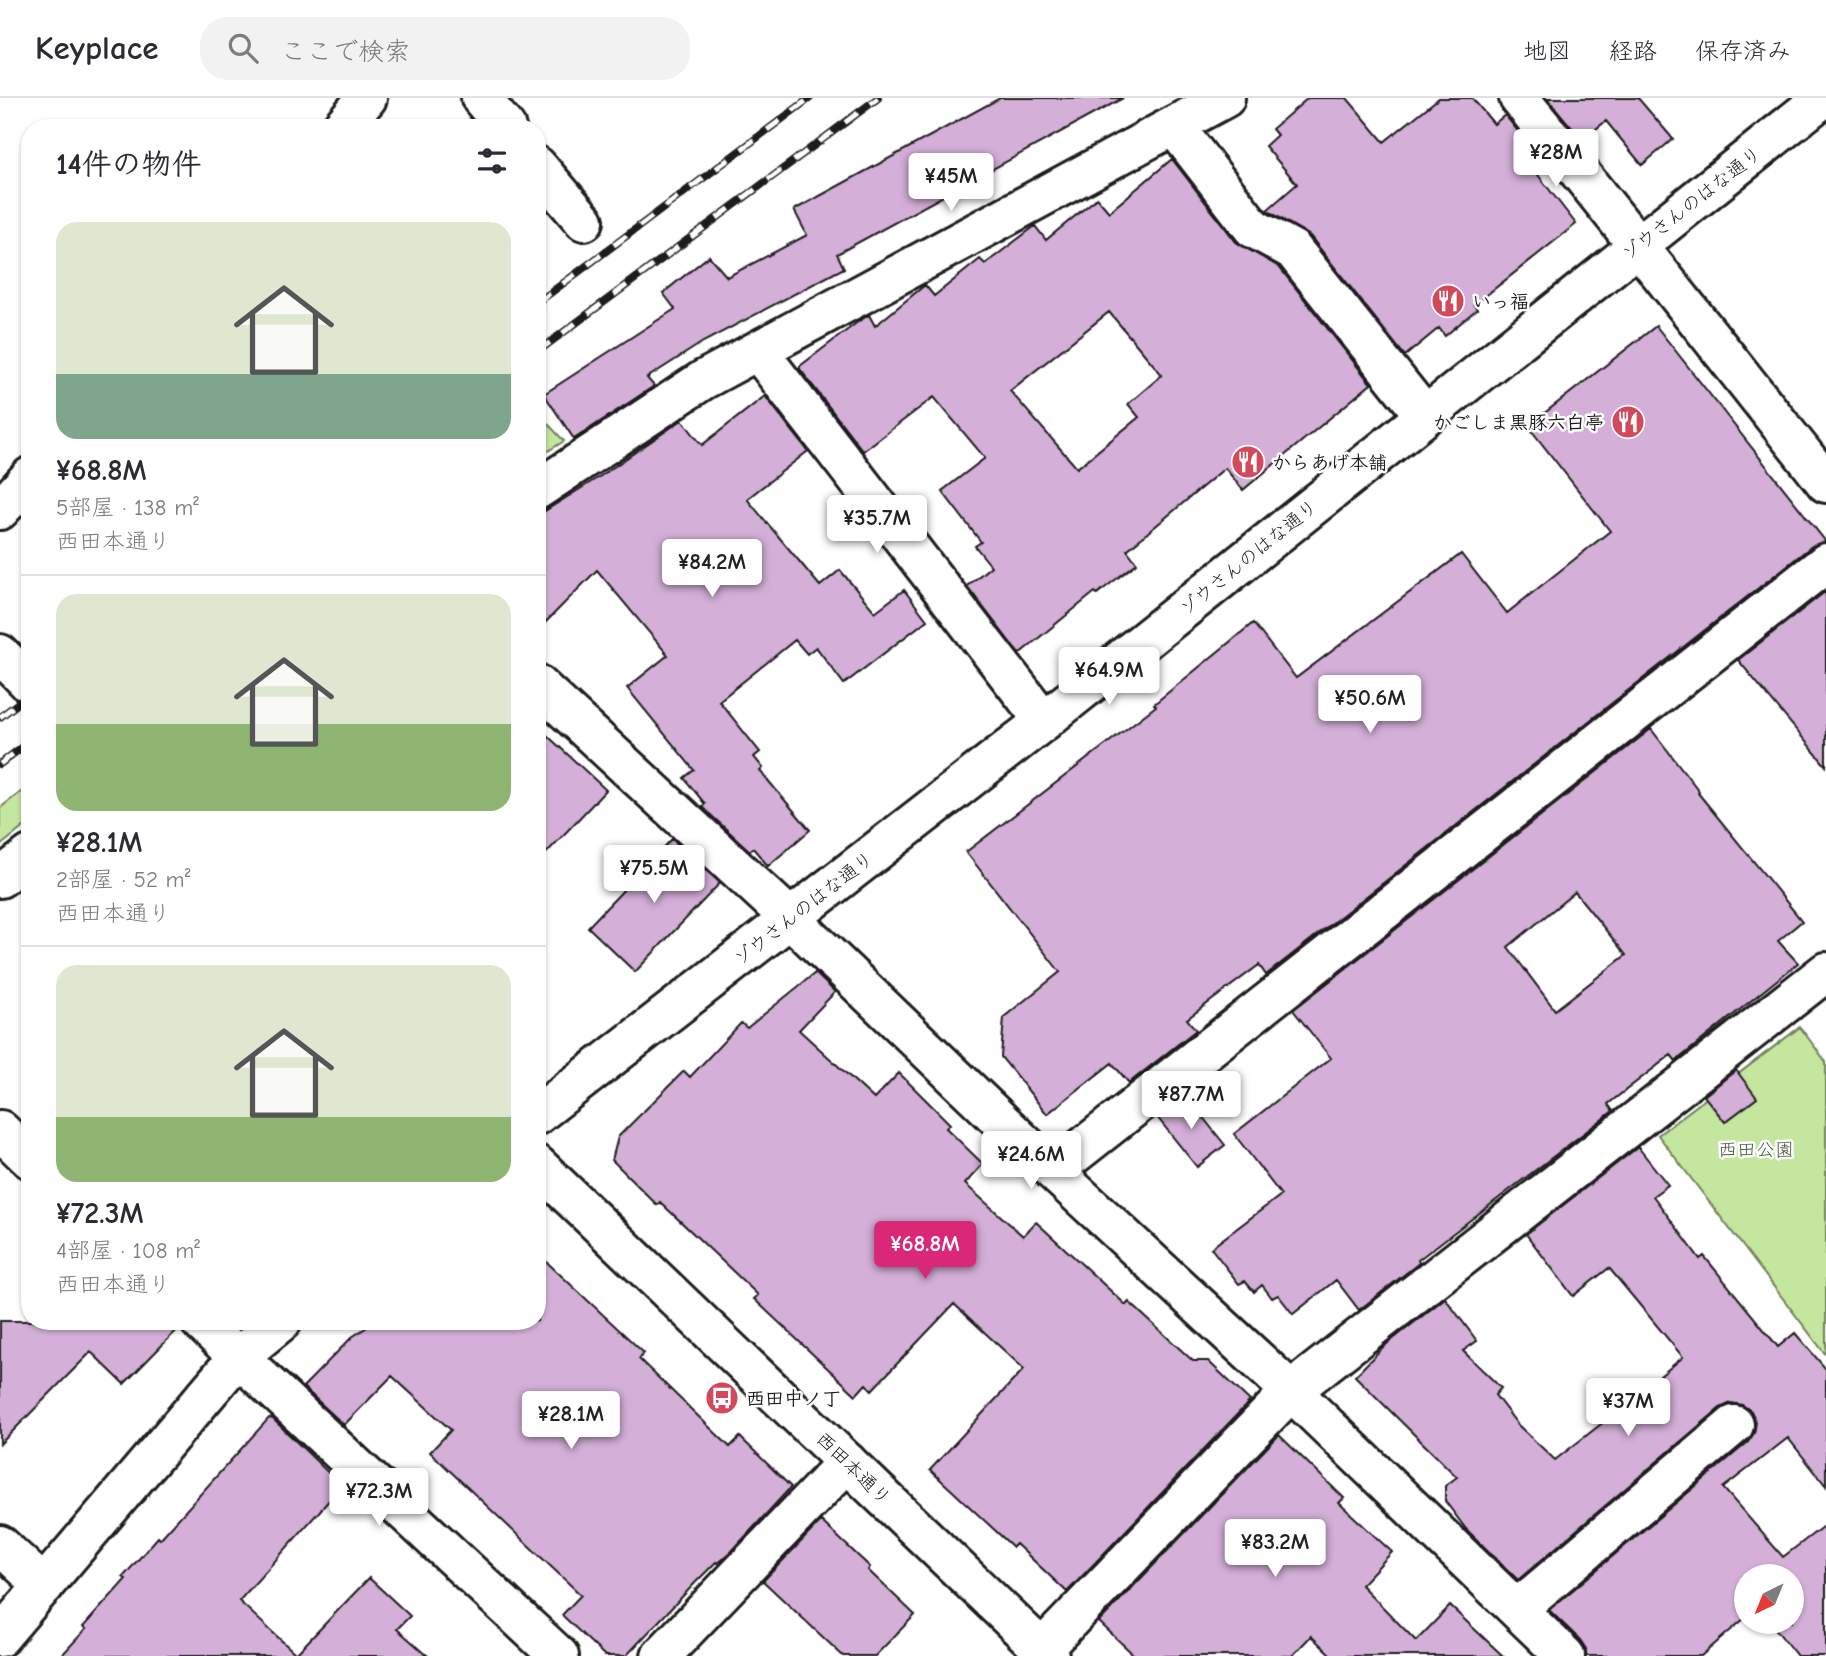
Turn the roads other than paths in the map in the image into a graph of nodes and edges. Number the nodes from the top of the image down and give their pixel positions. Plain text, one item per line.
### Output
1 (368, 98) edge
2 (481, 98) edge
3 (1225, 98) edge
4 (1519, 98) edge
5 (1823, 98) edge
6 (349, 119) edge
7 (498, 119) edge
8 (1174, 126) junction
9 (546, 177) edge
10 (584, 222) dead end
11 (1638, 245) junction
12 (758, 351) junction
13 (1425, 415) junction
14 (1826, 483) edge
15 (546, 485) edge
16 (21, 487) edge
17 (0, 510) edge
18 (1826, 563) edge
19 (0, 654) edge
20 (21, 675) edge
21 (546, 692) edge
22 (1044, 720) junction
23 (21, 862) edge
24 (0, 877) edge
25 (790, 918) junction
26 (1826, 972) edge
27 (546, 1108) edge
28 (0, 1130) edge
29 (21, 1150) edge
30 (1053, 1171) junction
31 (546, 1174) edge
32 (210, 1330) edge
33 (271, 1330) edge
34 (238, 1357) junction
35 (1291, 1391) junction
36 (1734, 1425) dead end
37 (847, 1462) junction
38 (0, 1545) edge
39 (44, 1586) junction
40 (1517, 1609) junction
41 (0, 1637) edge
42 (1045, 1653) edge
43 (559, 1656) edge
44 (661, 1656) edge
45 (1566, 1656) edge

1 - 6 street
2 - 7 street
3 - 8 street
4 - 11 street
5 - 11 street, ゾウさんのはな通り
8 - 12 street
8 - 13 street
9 - 10 street
11 - 13 street, ゾウさんのはな通り
11 - 14 street
12 - 15 street
12 - 22 street
13 - 22 street, ゾウさんのはな通り
16 - 17 street
18 - 30 street
19 - 20 street
21 - 25 street
22 - 25 street, ゾウさんのはな通り
23 - 24 street
25 - 27 street, ゾウさんのはな通り
25 - 30 street
26 - 35 street
28 - 29 street
30 - 35 street
31 - 37 street, 西田本通り
32 - 34 street
33 - 34 street
34 - 39 street
34 - 43 street
35 - 40 street
35 - 42 street
36 - 40 street
37 - 42 street, 西田本通り
37 - 44 street
38 - 39 street
39 - 41 street
40 - 45 street

